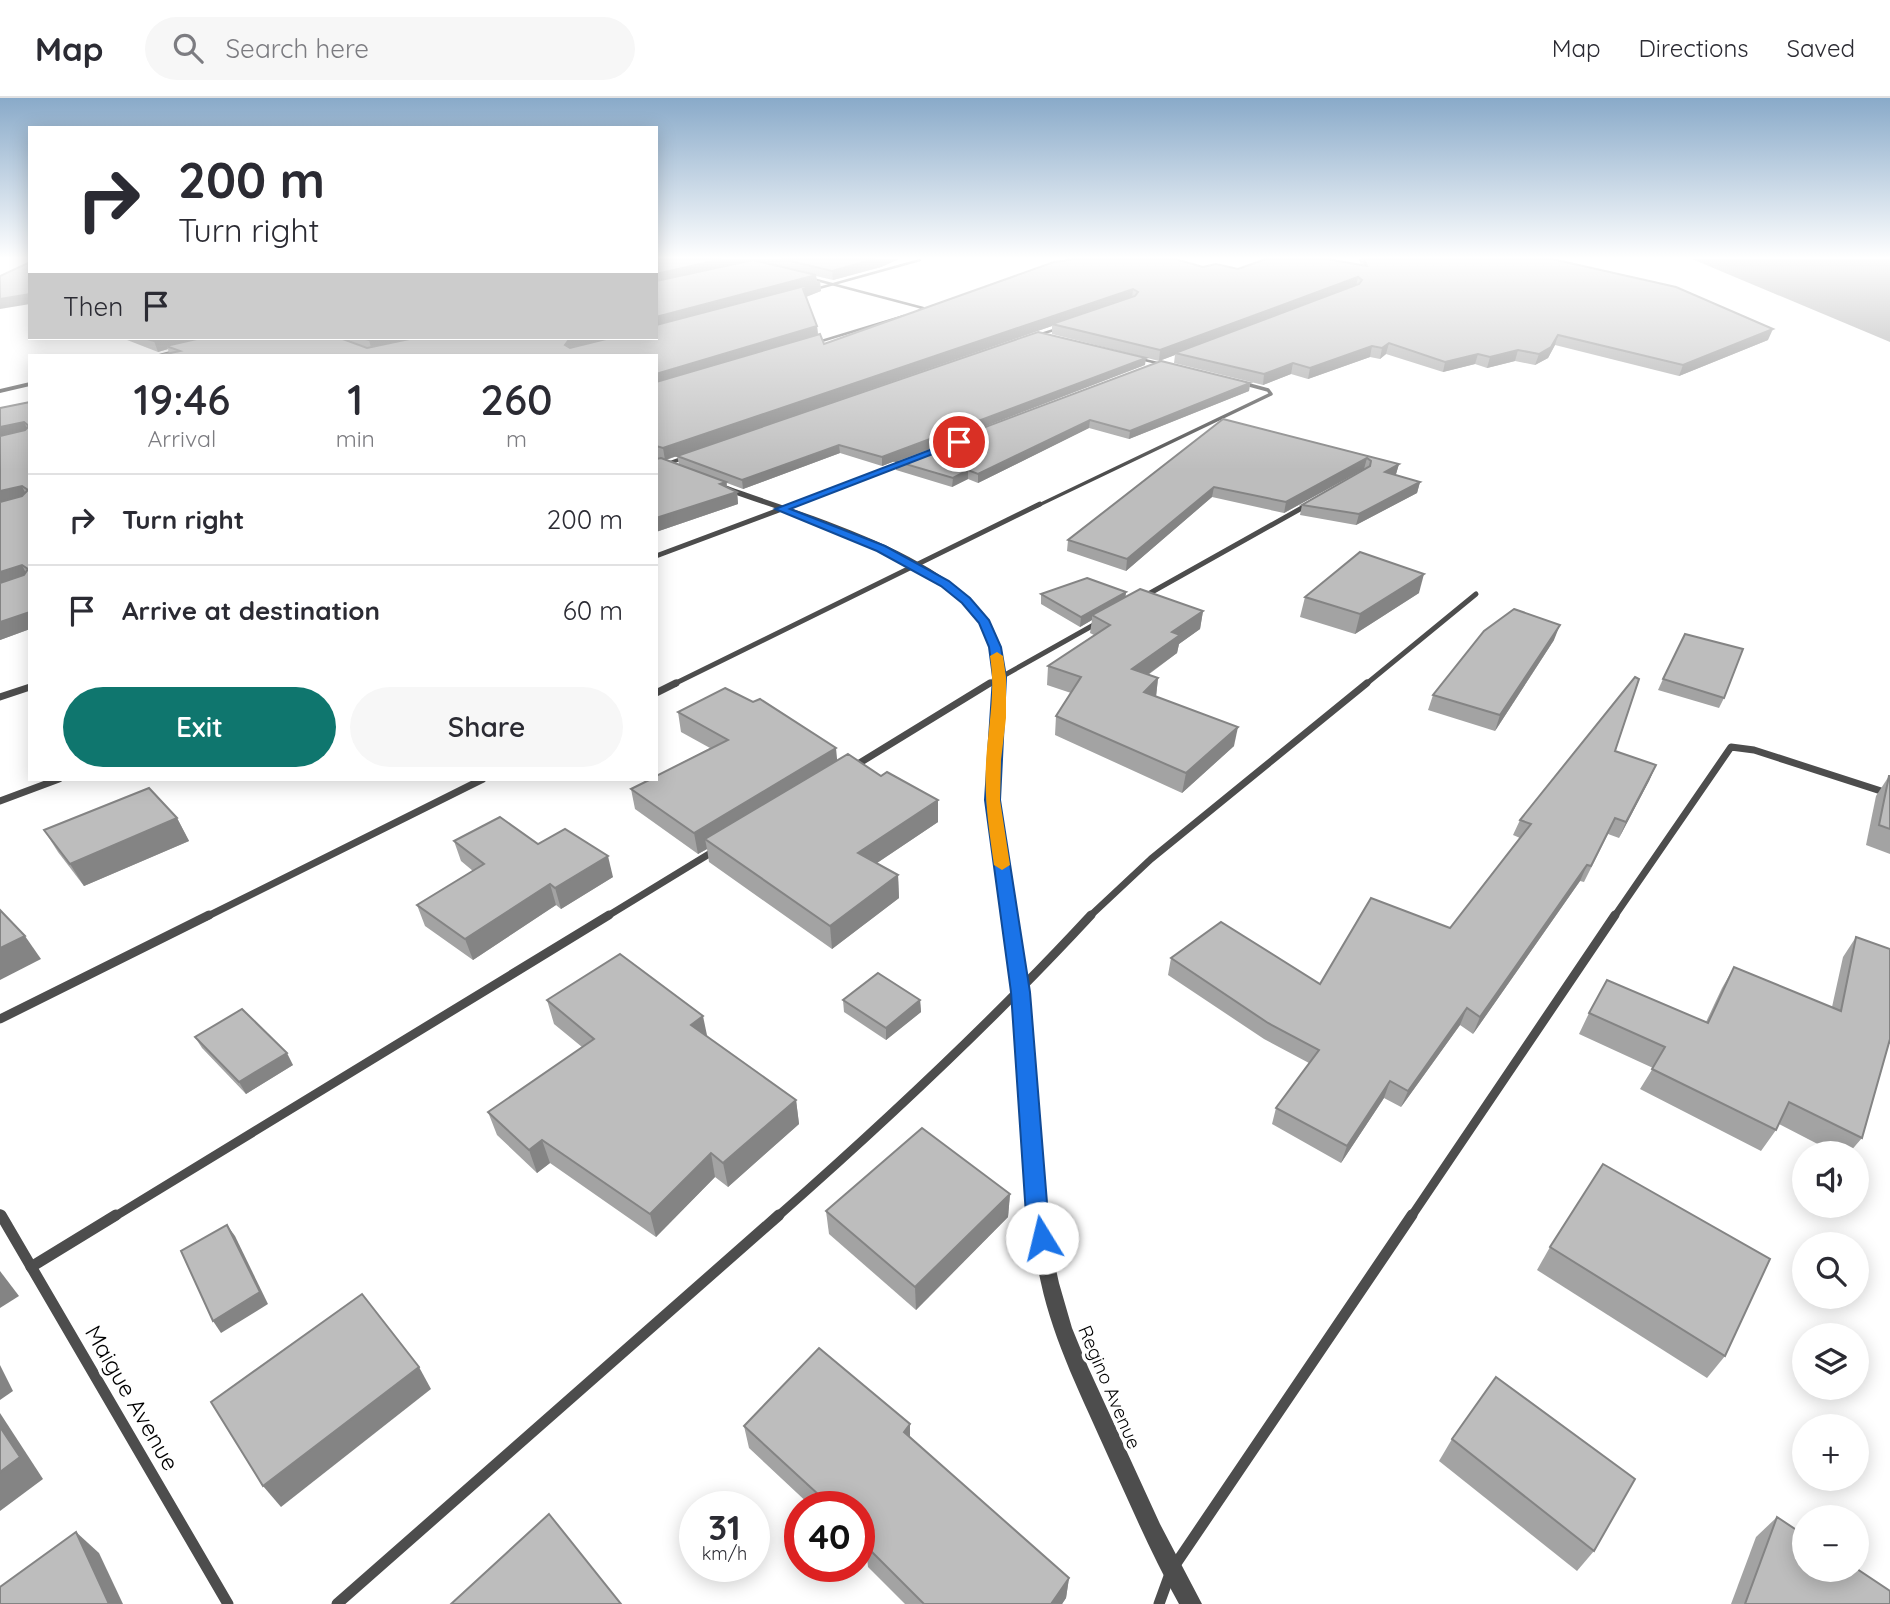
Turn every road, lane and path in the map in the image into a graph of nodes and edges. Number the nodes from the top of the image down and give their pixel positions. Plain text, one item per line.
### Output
1 (859, 329) edge
2 (1054, 329) edge
3 (1037, 335) junction
4 (1049, 338) edge
5 (1024, 340) edge
6 (813, 343) edge
7 (197, 346) edge
8 (162, 354) edge
9 (1126, 356) edge
10 (1177, 359) edge
11 (1164, 364) junction
12 (1176, 367) edge
13 (1151, 369) edge
14 (1238, 382) edge
15 (28, 384) edge
16 (0, 391) edge
17 (690, 456) edge
18 (908, 461) edge
19 (659, 465) edge
20 (1316, 500) edge
21 (780, 509) junction
22 (658, 555) edge
23 (914, 564) junction
24 (1476, 594) dead end
25 (1134, 602) edge
26 (1110, 616) edge
27 (1000, 677) junction
28 (28, 688) edge
29 (658, 692) edge
30 (0, 697) edge
31 (846, 771) edge
32 (54, 781) edge
33 (479, 781) edge
34 (1890, 794) edge
35 (0, 801) edge
36 (728, 843) edge
37 (1020, 992) junction
38 (0, 1019) edge
39 (0, 1214) edge
40 (31, 1267) junction
41 (1171, 1571) junction
42 (228, 1604) edge
43 (337, 1604) edge
44 (1158, 1604) edge
45 (1191, 1604) edge

1 - 6 street
2 - 3 street
3 - 4 street
3 - 5 street
7 - 8 street
9 - 11 street
10 - 11 street
11 - 12 street
11 - 13 street
14 - 23 street
15 - 16 street
17 - 19 street
18 - 21 street
19 - 21 street, Regino Avenue
20 - 25 street
21 - 22 street
21 - 23 street, Regino Avenue
23 - 27 street, Regino Avenue
23 - 29 street
24 - 37 street
26 - 27 street
27 - 31 street
27 - 37 street, Regino Avenue
28 - 30 street
32 - 35 street
33 - 38 street
34 - 41 street
36 - 40 street
37 - 41 street, Regino Avenue
37 - 43 street
39 - 40 street, Maigue Avenue
40 - 42 street, Maigue Avenue
41 - 44 street
41 - 45 street, Regino Avenue

